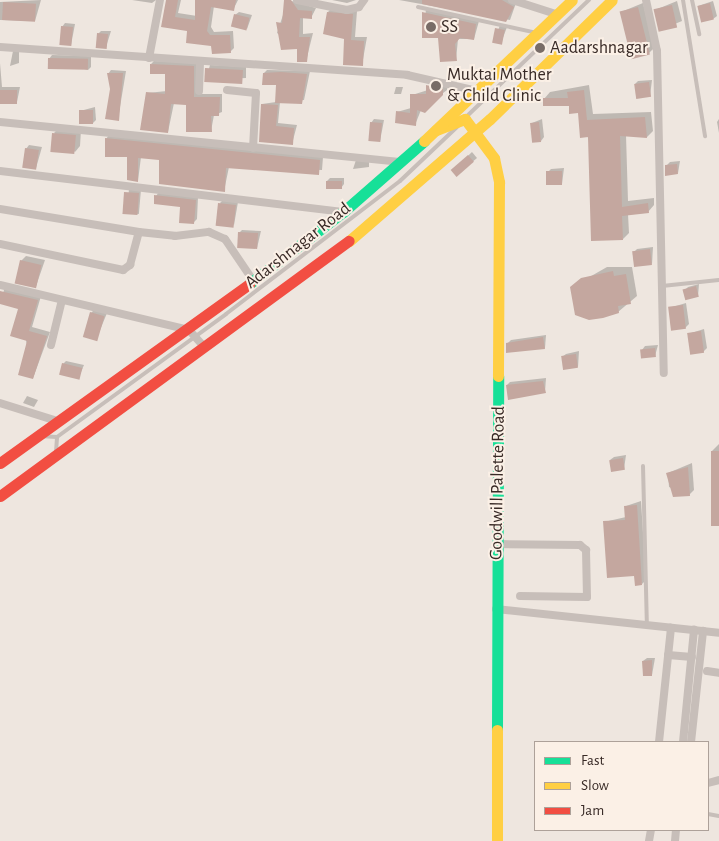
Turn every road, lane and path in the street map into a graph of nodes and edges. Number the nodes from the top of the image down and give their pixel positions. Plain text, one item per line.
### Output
1 (160, 0) edge
2 (297, 0) edge
3 (364, 0) edge
4 (512, 0) edge
5 (572, 0) edge
6 (590, 0) edge
7 (612, 0) edge
8 (646, 0) edge
9 (683, 0) edge
10 (692, 0) edge
11 (418, 7) dead end
12 (556, 14) junction
13 (537, 32) junction
14 (699, 34) dead end
15 (0, 47) edge
16 (149, 58) junction
17 (200, 61) junction
18 (227, 90) dead end
19 (199, 91) dead end
20 (478, 91) junction
21 (465, 119) junction
22 (0, 122) edge
23 (434, 130) junction
24 (475, 131) junction
25 (705, 136) dead end
26 (253, 148) junction
27 (402, 162) junction
28 (0, 170) edge
29 (0, 209) edge
30 (343, 212) junction
31 (139, 232) junction
32 (0, 244) edge
33 (719, 280) edge
34 (254, 282) junction
35 (0, 285) edge
36 (662, 286) junction
37 (62, 300) junction
38 (192, 333) junction
39 (51, 345) dead end
40 (205, 348) junction
41 (664, 373) dead end
42 (0, 403) edge
43 (54, 420) junction
44 (34, 436) junction
45 (57, 437) junction
46 (55, 456) junction
47 (0, 463) edge
48 (643, 466) dead end
49 (0, 496) edge
50 (498, 544) junction
51 (520, 596) dead end
52 (496, 609) junction
53 (647, 625) junction
54 (671, 628) junction
55 (694, 630) junction
56 (703, 631) junction
57 (719, 633) edge
58 (668, 655) junction
59 (692, 657) junction
60 (707, 671) dead end
61 (719, 673) edge
62 (659, 741) edge
63 (683, 741) edge
64 (691, 741) edge
65 (497, 841) edge

1 - 16 street
2 - 3 street
4 - 12 street
5 - 12 main road, Adarshnagar Road
6 - 21 lane
7 - 24 main road, Adarshnagar Road
8 - 36 street
9 - 25 lane
10 - 14 lane
11 - 13 lane
12 - 13 main road, Adarshnagar Road
13 - 20 main road, Adarshnagar Road
15 - 16 street
16 - 17 street
17 - 19 street
17 - 20 street
18 - 26 street
20 - 23 main road, Adarshnagar Road
21 - 23 main road
21 - 24 main road, Goodwill Palette Road
21 - 38 lane
22 - 26 street
23 - 27 main road, Adarshnagar Road
24 - 40 main road, Adarshnagar Road
24 - 50 main road, Goodwill Palette Road
26 - 27 street
27 - 30 main road, Adarshnagar Road
28 - 30 street
29 - 31 street
30 - 34 main road, Adarshnagar Road
31 - 32 street
31 - 34 street
33 - 36 lane
34 - 38 main road, Adarshnagar Road
35 - 37 street
36 - 41 street
37 - 38 street
37 - 39 street
38 - 40 street
38 - 43 main road, Adarshnagar Road
38 - 45 lane
40 - 46 main road, Adarshnagar Road
42 - 43 street
43 - 44 main road, Adarshnagar Road
44 - 45 lane
44 - 47 main road, Adarshnagar Road
45 - 46 lane
46 - 49 main road, Adarshnagar Road
48 - 53 lane
50 - 51 street
50 - 52 main road, Goodwill Palette Road
52 - 53 street
52 - 65 main road, Goodwill Palette Road
53 - 54 street
54 - 55 street
54 - 58 street
55 - 56 street
55 - 59 street
56 - 57 street
56 - 64 street
58 - 59 street
58 - 62 street
59 - 63 street
60 - 61 street

